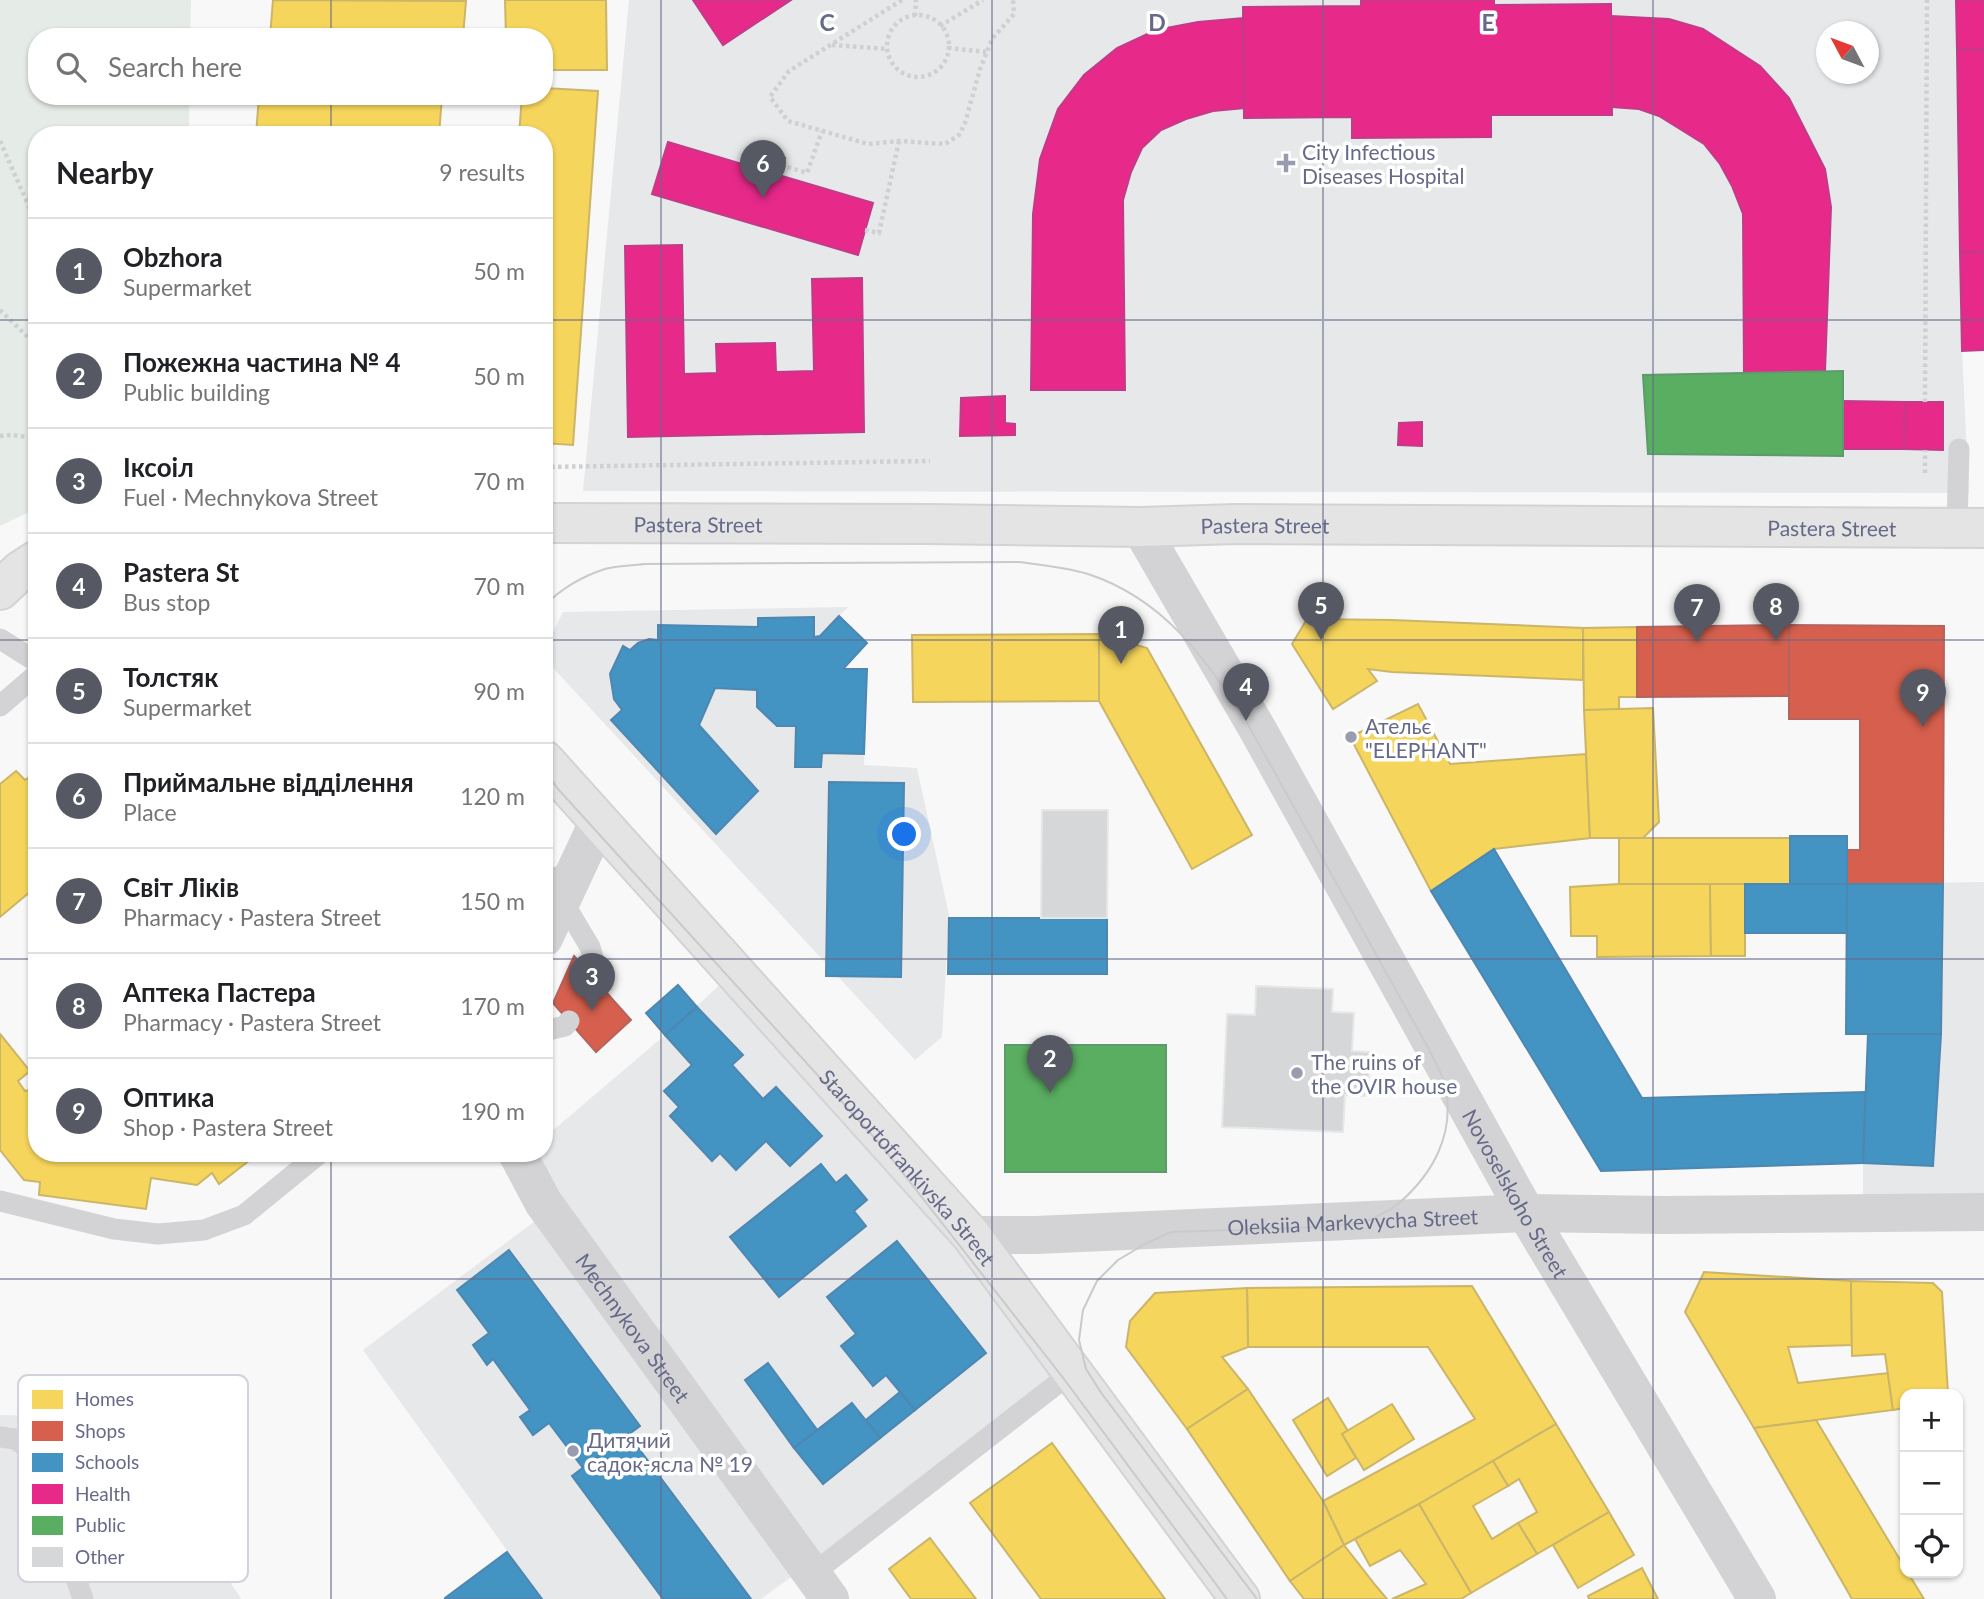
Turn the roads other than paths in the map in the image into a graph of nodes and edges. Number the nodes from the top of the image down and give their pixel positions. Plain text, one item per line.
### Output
1 (1959, 449) dead end
2 (553, 523) edge
3 (1140, 527) junction
4 (1971, 527) edge
5 (28, 565) edge
6 (0, 590) edge
7 (0, 639) edge
8 (28, 657) edge
9 (28, 682) edge
10 (0, 706) edge
11 (553, 770) edge
12 (600, 820) junction
13 (561, 881) edge
14 (553, 908) edge
15 (591, 975) dead end
16 (569, 1021) dead end
17 (553, 1029) edge
18 (309, 1162) edge
19 (522, 1162) edge
20 (0, 1201) edge
21 (1984, 1212) edge
22 (1526, 1213) junction
23 (971, 1235) junction
24 (1071, 1373) junction
25 (0, 1437) edge
26 (18, 1441) edge
27 (77, 1582) edge
28 (820, 1587) edge
29 (83, 1599) edge
30 (1240, 1599) edge
31 (1757, 1599) edge

1 - 4 lane
2 - 3 street, Pastera Street
3 - 4 street, Pastera Street
3 - 22 street, Novoselskoho Street
5 - 6 street
7 - 8 lane
9 - 10 lane
11 - 12 street, Staroportofrankivska Street
12 - 13 street
12 - 23 street, Staroportofrankivska Street
13 - 14 street
13 - 15 lane
16 - 17 lane
18 - 20 lane
19 - 28 street, Mechnykova Street
21 - 22 street, Oleksiia Markevycha Street
22 - 23 street, Oleksiia Markevycha Street
22 - 31 street, Novoselskoho Street
23 - 24 street, Staroportofrankivska Street
24 - 28 lane
24 - 30 street, Staroportofrankivska Street
25 - 26 lane
27 - 29 lane

